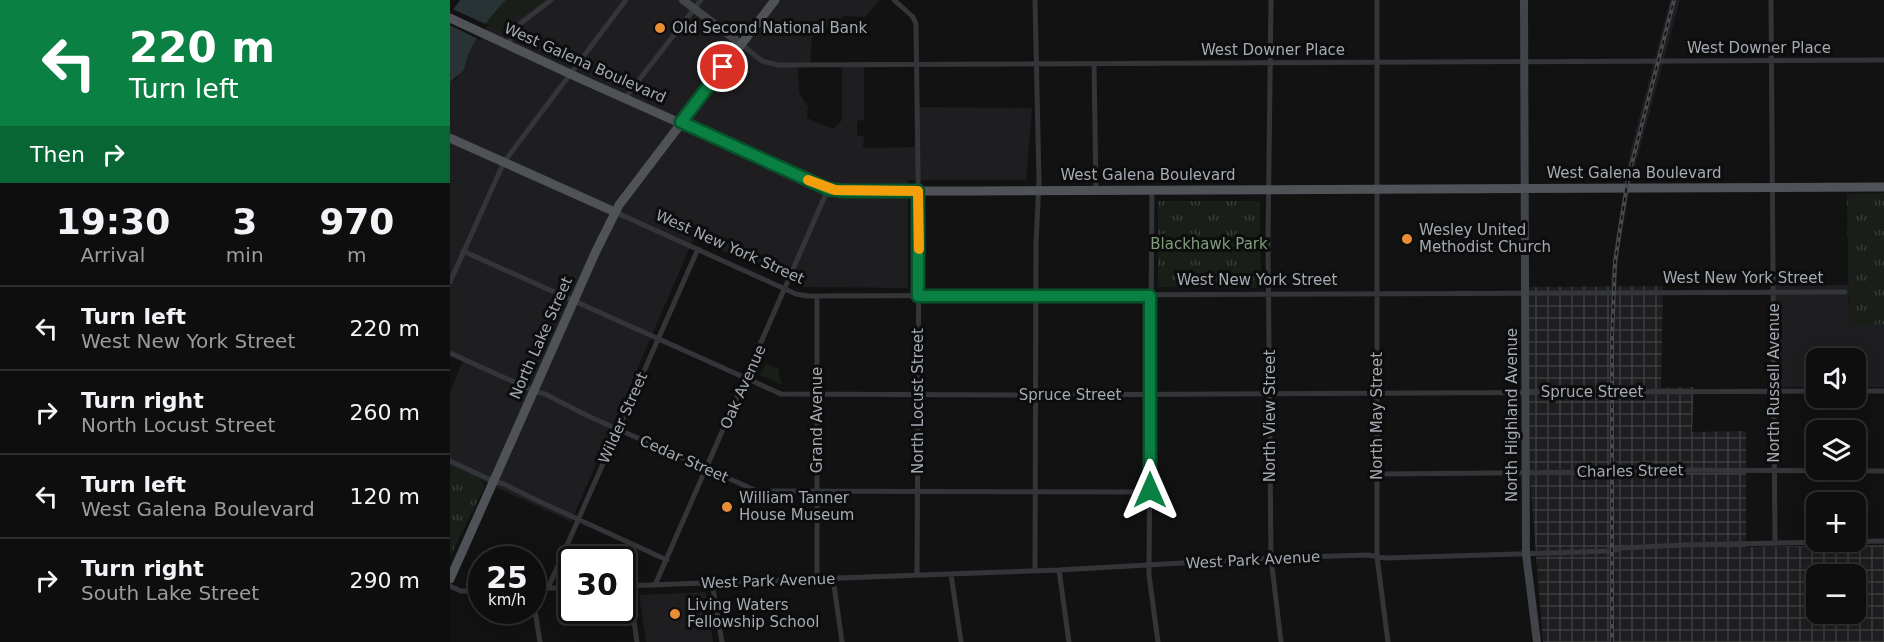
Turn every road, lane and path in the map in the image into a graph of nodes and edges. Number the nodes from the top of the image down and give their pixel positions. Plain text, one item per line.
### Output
1 (551, 0) edge
2 (626, 0) edge
3 (683, 0) edge
4 (701, 0) edge
5 (775, 0) edge
6 (894, 0) edge
7 (906, 0) edge
8 (1035, 0) edge
9 (1271, 0) edge
10 (1377, 0) edge
11 (1524, 0) edge
12 (1771, 0) edge
13 (901, 5) junction
14 (695, 9) junction
15 (450, 18) edge
16 (741, 44) junction
17 (507, 45) junction
18 (1884, 60) edge
19 (1771, 61) junction
20 (1524, 62) junction
21 (1271, 63) junction
22 (1378, 63) junction
23 (1036, 64) junction
24 (1094, 64) junction
25 (917, 65) junction
26 (571, 74) junction
27 (625, 98) junction
28 (681, 122) junction
29 (450, 138) edge
30 (504, 162) junction
31 (1772, 187) junction
32 (1884, 187) edge
33 (1525, 188) junction
34 (828, 189) junction
35 (1268, 189) junction
36 (1152, 190) junction
37 (1376, 190) junction
38 (918, 191) junction
39 (1037, 191) junction
40 (1096, 191) junction
41 (615, 212) junction
42 (699, 249) junction
43 (463, 251) junction
44 (450, 282) edge
45 (786, 289) junction
46 (1845, 292) dead end
47 (1773, 293) junction
48 (1377, 294) junction
49 (1525, 294) junction
50 (817, 296) junction
51 (918, 296) junction
52 (1036, 296) junction
53 (1150, 296) junction
54 (1269, 296) junction
55 (574, 301) junction
56 (658, 339) junction
57 (450, 353) edge
58 (746, 379) junction
59 (534, 391) junction
60 (1773, 391) junction
61 (1806, 391) edge
62 (1866, 391) edge
63 (1884, 391) edge
64 (1377, 392) junction
65 (1525, 392) junction
66 (1150, 394) junction
67 (1269, 394) junction
68 (817, 395) junction
69 (918, 395) junction
70 (1035, 395) junction
71 (618, 429) junction
72 (450, 462) edge
73 (706, 470) junction
74 (1774, 471) junction
75 (1884, 471) edge
76 (1525, 473) junction
77 (1377, 474) junction
78 (493, 481) junction
79 (817, 492) junction
80 (918, 492) junction
81 (1035, 492) junction
82 (1150, 492) junction
83 (579, 520) junction
84 (1884, 541) edge
85 (1775, 544) junction
86 (1526, 554) junction
87 (1377, 557) junction
88 (1271, 558) junction
89 (667, 560) junction
90 (1149, 565) junction
91 (1059, 570) junction
92 (1035, 571) junction
93 (951, 574) junction
94 (917, 575) junction
95 (833, 578) junction
96 (450, 579) edge
97 (817, 579) junction
98 (712, 583) junction
99 (656, 585) junction
100 (450, 586) edge
101 (636, 586) edge
102 (548, 588) joint
103 (558, 588) edge
104 (468, 591) edge
105 (537, 624) edge
106 (633, 624) edge
107 (540, 642) edge
108 (637, 642) edge
109 (722, 642) edge
110 (842, 642) edge
111 (961, 642) edge
112 (1069, 642) edge
113 (1158, 642) edge
114 (1281, 642) edge
115 (1388, 642) edge
116 (1537, 642) edge

1 - 17 street
2 - 26 street
3 - 14 street, West Downer Place
4 - 14 street
5 - 16 main road, North Lake Street
6 - 13 street
7 - 13 street
8 - 23 street
9 - 21 street, North View Street
10 - 22 street, North May Street
11 - 20 street, North Highland Avenue
12 - 19 street, North Russell Avenue
13 - 25 street, North Locust Street
14 - 16 street, West Downer Place
14 - 27 street
15 - 17 main road, West Galena Boulevard
16 - 25 street, West Downer Place
16 - 28 main road, North Lake Street
17 - 26 main road, West Galena Boulevard
18 - 19 street, West Downer Place
19 - 20 street, West Downer Place
19 - 31 street, North Russell Avenue
20 - 22 street, West Downer Place
20 - 33 street, North Highland Avenue
21 - 22 street, West Downer Place
21 - 24 street, West Downer Place
21 - 35 street, North View Street
22 - 37 street, North May Street
23 - 24 street, West Downer Place
23 - 25 street, West Downer Place
23 - 39 street
24 - 40 street
25 - 38 street, North Locust Street
26 - 27 main road, West Galena Boulevard
26 - 30 street
27 - 28 main road, West Galena Boulevard
28 - 34 main road, West Galena Boulevard
28 - 41 main road, North Lake Street
29 - 30 main road, West New York Street
30 - 41 main road, West New York Street
30 - 43 street
31 - 32 main road, West Galena Boulevard
31 - 33 main road, West Galena Boulevard
31 - 47 street, North Russell Avenue
33 - 37 main road, West Galena Boulevard
33 - 49 street, North Highland Avenue
34 - 38 main road, West Galena Boulevard
34 - 45 street, Oak Avenue
35 - 36 main road, West Galena Boulevard
35 - 37 main road, West Galena Boulevard
35 - 54 street, North View Street
36 - 40 main road, West Galena Boulevard
36 - 53 street
37 - 48 street, North May Street
38 - 39 main road, West Galena Boulevard
38 - 51 street, North Locust Street
39 - 40 main road, West Galena Boulevard
39 - 52 street
41 - 42 street, West New York Street
41 - 55 main road, North Lake Street
42 - 45 street, West New York Street
42 - 56 street, Wilder Street
43 - 44 street
43 - 55 street, Spruce Street
45 - 50 street, West New York Street
45 - 58 street, Oak Avenue
46 - 47 street, West New York Street
47 - 49 street, West New York Street
47 - 60 street, North Russell Avenue
48 - 49 street, West New York Street
48 - 54 street, West New York Street
48 - 64 street, North May Street
49 - 65 street, North Highland Avenue
50 - 51 street, West New York Street
50 - 68 street, Grand Avenue
51 - 52 street, West New York Street
51 - 69 street, North Locust Street
52 - 53 street, West New York Street
52 - 70 street
53 - 54 street, West New York Street
53 - 66 street
54 - 67 street, North View Street
55 - 56 street, Spruce Street
55 - 59 main road, North Lake Street
56 - 58 street, Spruce Street
56 - 71 street, Wilder Street
57 - 59 street, Cedar Street
58 - 68 street, Spruce Street
58 - 73 street, Oak Avenue
59 - 71 street, Cedar Street
59 - 78 main road, North Lake Street
60 - 61 street, Spruce Street
60 - 65 street, Spruce Street
60 - 74 street, North Russell Avenue
62 - 63 street
64 - 65 street, Spruce Street
64 - 67 street, Spruce Street
64 - 77 street, North May Street
65 - 76 street, North Highland Avenue
66 - 67 street, Spruce Street
66 - 70 street, Spruce Street
66 - 82 street
67 - 88 street, North View Street
68 - 69 street, Spruce Street
68 - 79 street, Grand Avenue
69 - 70 street, Spruce Street
69 - 80 street, North Locust Street
70 - 81 street
71 - 73 street, Cedar Street
71 - 83 street, Wilder Street
72 - 78 street
73 - 79 street, Cedar Street
73 - 89 street, Oak Avenue
74 - 75 street, Charles Street
74 - 76 street, Charles Street
74 - 85 street, North Russell Avenue
76 - 77 street, Charles Street
76 - 86 street, North Highland Avenue
77 - 87 street, North May Street
78 - 83 street
78 - 96 main road, North Lake Street
79 - 80 street, Cedar Street
79 - 97 street, Grand Avenue
80 - 81 street, Cedar Street
80 - 94 street, North Locust Street
81 - 82 street, Cedar Street
81 - 92 street
82 - 90 street
83 - 89 street
83 - 102 street, Wilder Street
84 - 85 street, West Park Avenue
85 - 86 street, West Park Avenue
86 - 87 street, West Park Avenue
86 - 116 street, North Highland Avenue
87 - 88 street, West Park Avenue
87 - 115 street, North May Street
88 - 90 street, West Park Avenue
88 - 114 street, North View Street
89 - 99 street, Oak Avenue
90 - 91 street, West Park Avenue
90 - 113 street
91 - 92 street, West Park Avenue
91 - 112 street
92 - 93 street, West Park Avenue
93 - 94 street, West Park Avenue
93 - 111 street
94 - 95 street, West Park Avenue
95 - 97 street, West Park Avenue
95 - 110 street
97 - 98 street, West Park Avenue
98 - 99 street, West Park Avenue
98 - 109 street
99 - 101 street, West Park Avenue
100 - 104 street
102 - 103 street
105 - 107 street
106 - 108 street

